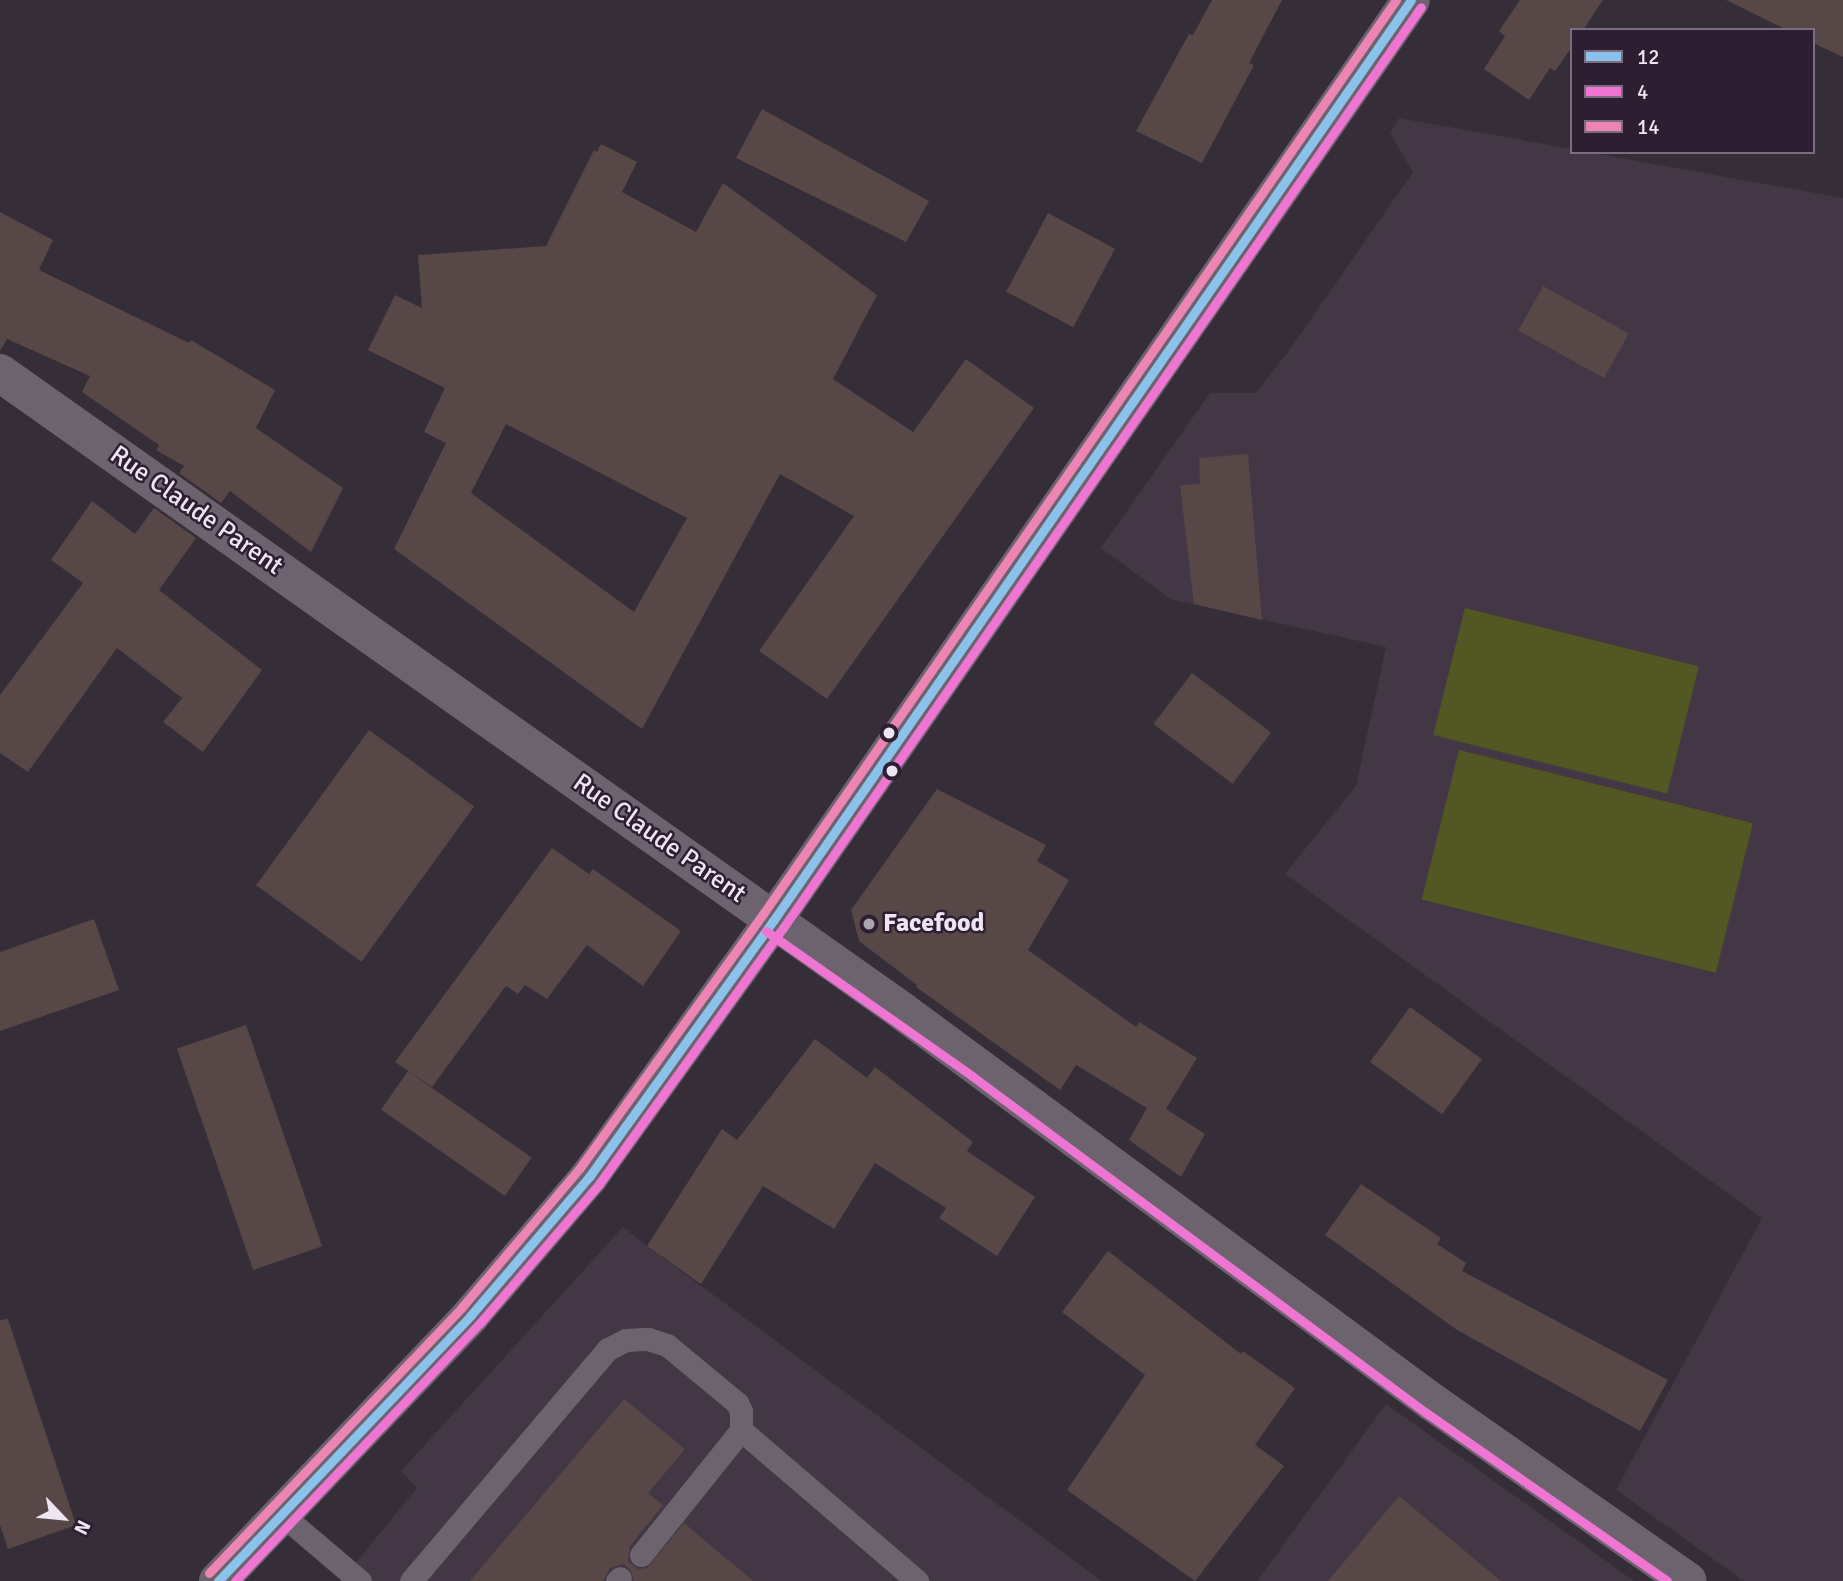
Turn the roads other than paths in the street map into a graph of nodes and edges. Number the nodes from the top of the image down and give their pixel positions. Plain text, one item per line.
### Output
1 (1411, 0) edge
2 (0, 373) edge
3 (773, 921) junction
4 (741, 1430) junction
5 (279, 1513) junction
6 (641, 1555) dead end
7 (218, 1581) edge
8 (360, 1581) edge
9 (411, 1581) edge
10 (917, 1581) edge
11 (1688, 1581) edge

1 - 3 street
2 - 3 street, Rue Claude Parent
3 - 5 street
3 - 11 street, Rue Claude Parent
4 - 6 lane
4 - 9 lane
4 - 10 lane
5 - 7 street
5 - 8 lane

